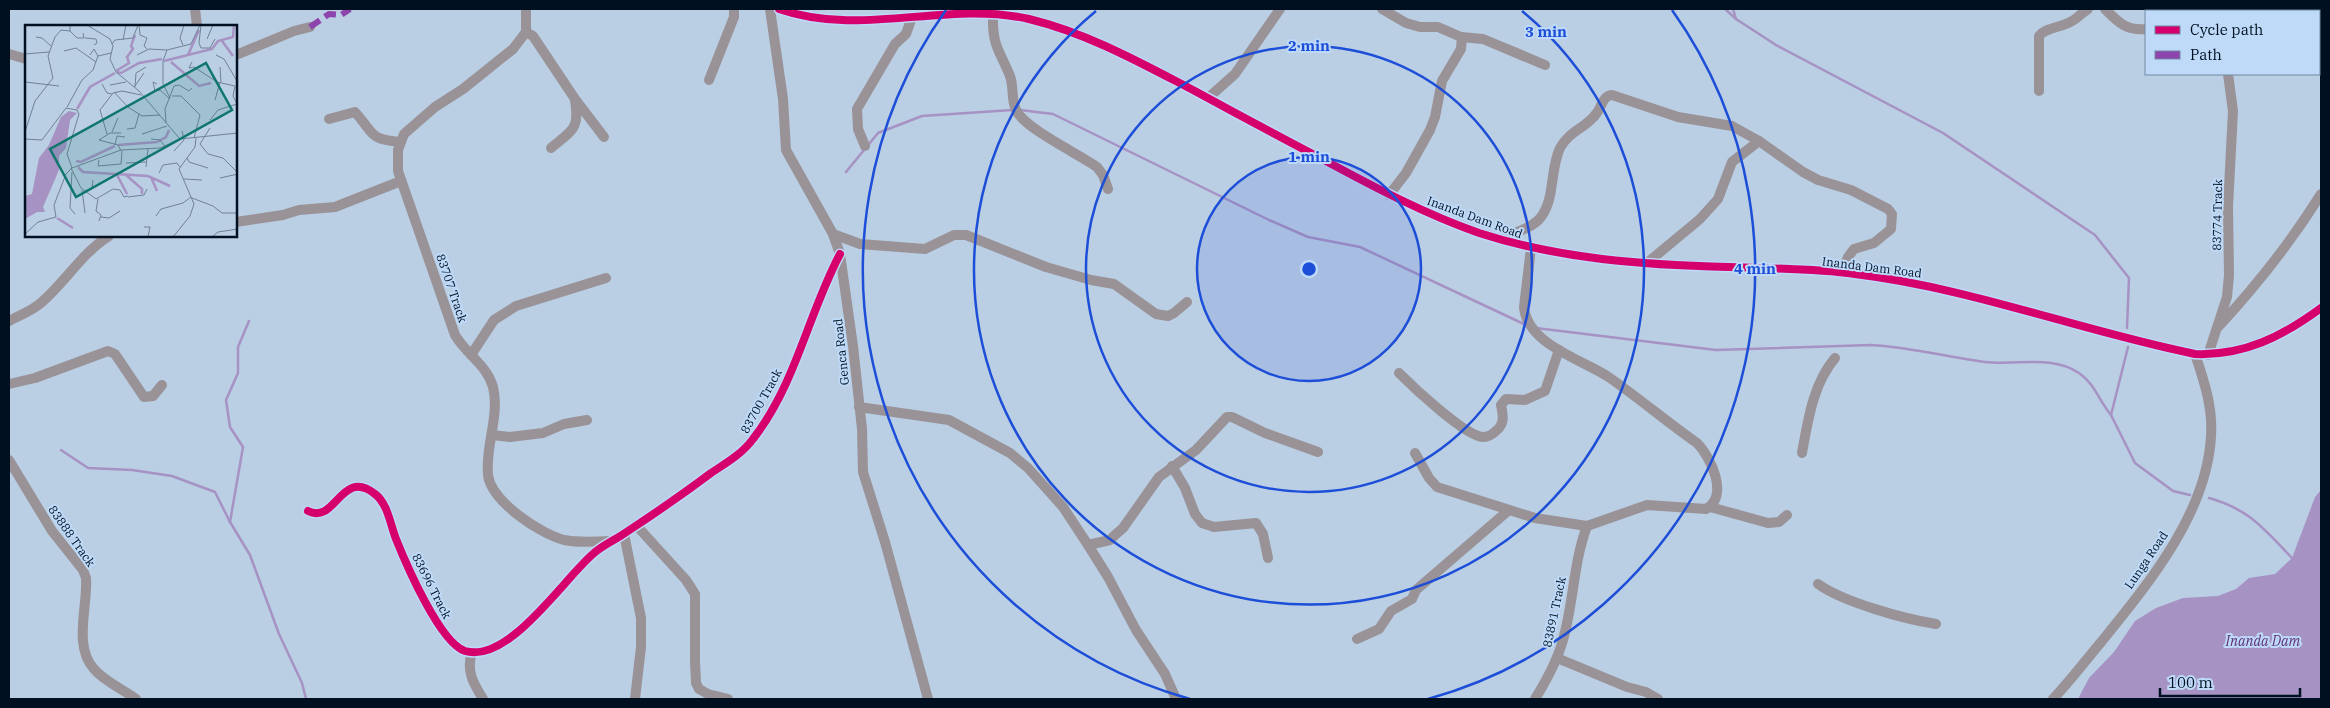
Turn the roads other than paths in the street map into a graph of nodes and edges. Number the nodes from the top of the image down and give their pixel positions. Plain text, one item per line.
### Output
1 (195, 9) edge
2 (526, 9) edge
3 (734, 9) edge
4 (770, 9) edge
5 (779, 9) edge
6 (1280, 9) edge
7 (1382, 9) edge
8 (2088, 9) edge
9 (2105, 9) edge
10 (1018, 13) edge
11 (993, 14) junction
12 (912, 17) junction
13 (197, 25) edge
14 (310, 27) dead end
15 (2145, 29) edge
16 (526, 32) junction
17 (1462, 37) junction
18 (9, 54) edge
19 (238, 55) edge
20 (25, 59) edge
21 (1545, 65) dead end
22 (2228, 75) edge
23 (709, 80) dead end
24 (2038, 91) dead end
25 (1208, 98) junction
26 (575, 100) junction
27 (329, 119) dead end
28 (604, 137) dead end
29 (1759, 141) junction
30 (400, 142) junction
31 (865, 146) dead end
32 (551, 148) dead end
33 (401, 181) junction
34 (1108, 189) dead end
35 (2321, 194) edge
36 (1389, 195) junction
37 (238, 222) edge
38 (834, 234) junction
39 (106, 238) edge
40 (1501, 240) junction
41 (1531, 248) junction
42 (840, 254) junction
43 (1647, 263) junction
44 (1842, 272) junction
45 (606, 278) dead end
46 (1187, 302) dead end
47 (2321, 308) edge
48 (9, 321) edge
49 (2216, 328) junction
50 (1558, 350) junction
51 (2195, 354) junction
52 (2208, 354) junction
53 (471, 355) junction
54 (1835, 358) dead end
55 (1399, 373) dead end
56 (9, 384) edge
57 (162, 385) dead end
58 (859, 407) junction
59 (587, 420) dead end
60 (492, 435) junction
61 (1318, 452) dead end
62 (1415, 453) dead end
63 (1802, 453) dead end
64 (9, 460) edge
65 (1172, 466) junction
66 (1710, 507) junction
67 (1509, 510) junction
68 (308, 511) dead end
69 (1787, 515) dead end
70 (636, 525) junction
71 (1587, 526) junction
72 (624, 534) junction
73 (610, 541) junction
74 (1088, 546) junction
75 (1268, 558) dead end
76 (1818, 584) dead end
77 (1936, 624) dead end
78 (1357, 639) dead end
79 (472, 652) junction
80 (1557, 658) junction
81 (136, 699) edge
82 (483, 699) edge
83 (635, 699) edge
84 (728, 699) edge
85 (928, 699) edge
86 (1176, 699) edge
87 (1535, 699) edge
88 (1658, 699) edge
89 (2053, 699) edge

1 - 13 street
2 - 16 street
3 - 23 street
4 - 38 street, Genca Road
5 - 12 street, Inanda Dam Road
6 - 25 street
7 - 17 street
8 - 24 street
9 - 15 street
10 - 11 street, Inanda Dam Road
10 - 25 street, Inanda Dam Road
11 - 12 street, Inanda Dam Road
11 - 34 street
12 - 31 street
14 - 19 street
16 - 26 street
16 - 30 street
17 - 21 street
17 - 36 street
18 - 20 street
22 - 49 street, 83774 Track
25 - 36 street, Inanda Dam Road
26 - 28 street
26 - 32 street
27 - 30 street
29 - 40 street
29 - 43 street
29 - 44 street
30 - 33 street, 83707 Track
33 - 37 street
33 - 53 street, 83707 Track
35 - 49 street
36 - 40 street, Inanda Dam Road
38 - 42 street, Genca Road
38 - 46 street
39 - 48 street
40 - 41 street, Inanda Dam Road
41 - 43 street, Inanda Dam Road
41 - 50 street
42 - 58 street, Genca Road
42 - 70 street, 83700 Track
43 - 44 street, Inanda Dam Road
44 - 51 street, Inanda Dam Road
45 - 53 street
47 - 52 street, Inanda Dam Road
49 - 52 street, 83774 Track
50 - 55 street
50 - 66 street
51 - 52 street, Inanda Dam Road
51 - 89 street, Lunga Road
53 - 60 street, 83707 Track
54 - 63 street
56 - 57 street
58 - 74 street
58 - 85 street, Genca Road
59 - 60 street
60 - 73 street, 83707 Track
61 - 65 street
62 - 67 street
64 - 81 street, 83888 Track
65 - 74 street
65 - 75 street
66 - 69 street
66 - 71 street
67 - 71 street
67 - 78 street
68 - 79 street, 83696 Track
70 - 72 street, 83700 Track
70 - 84 street
71 - 80 street, 83891 Track
72 - 73 street
72 - 83 street
73 - 79 street
74 - 86 street
76 - 77 street
79 - 82 street
80 - 87 street, 83891 Track
80 - 88 street

